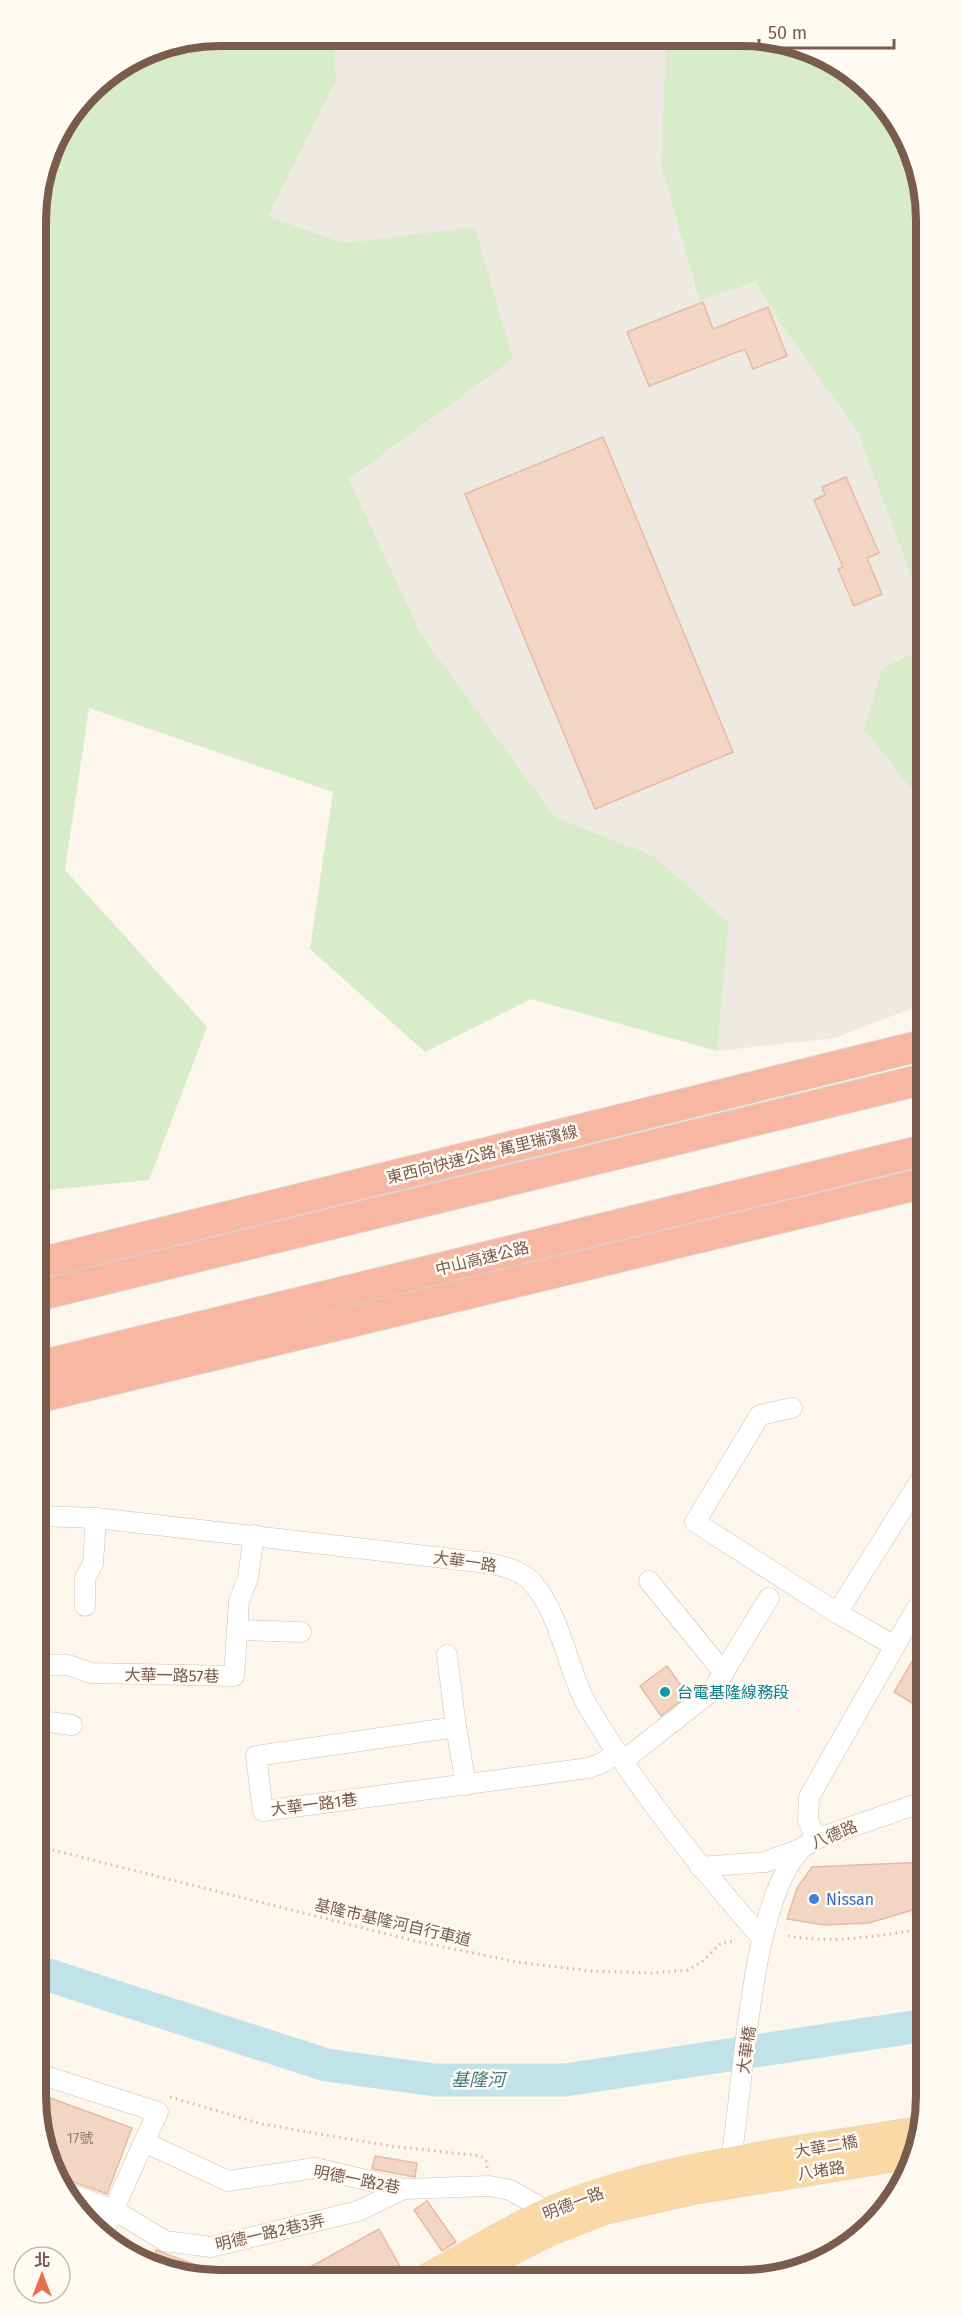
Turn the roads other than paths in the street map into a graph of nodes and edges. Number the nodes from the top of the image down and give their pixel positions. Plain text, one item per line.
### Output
1 (916, 1047) edge
2 (916, 1081) edge
3 (916, 1152) edge
4 (916, 1185) edge
5 (46, 1261) edge
6 (46, 1293) edge
7 (46, 1364) edge
8 (46, 1395) edge
9 (792, 1408) dead end
10 (916, 1487) edge
11 (46, 1516) edge
12 (96, 1518) junction
13 (254, 1535) junction
14 (649, 1581) dead end
15 (770, 1598) dead end
16 (85, 1606) dead end
17 (837, 1613) junction
18 (916, 1615) edge
19 (237, 1630) junction
20 (301, 1632) dead end
21 (895, 1646) junction
22 (447, 1655) dead end
23 (46, 1665) edge
24 (724, 1673) junction
25 (46, 1721) edge
26 (72, 1725) dead end
27 (456, 1727) junction
28 (620, 1756) junction
29 (466, 1785) junction
30 (916, 1805) edge
31 (809, 1844) junction
32 (700, 1867) junction
33 (762, 1938) junction
34 (46, 2075) edge
35 (913, 2131) edge
36 (144, 2142) junction
37 (906, 2156) edge
38 (728, 2174) junction
39 (404, 2189) junction
40 (79, 2197) edge
41 (114, 2210) junction
42 (548, 2211) junction
43 (106, 2227) edge
44 (439, 2270) edge
45 (477, 2270) edge

1 - 5 highway, 東西向快速公路 萬里瑞濱線
2 - 6 highway, 東西向快速公路 萬里瑞濱線
3 - 7 highway, 中山高速公路
4 - 8 highway, 中山高速公路
9 - 17 street
10 - 17 street
11 - 12 street, 大華一路
12 - 13 street, 大華一路
12 - 16 street
13 - 19 street, 大華一路57巷
13 - 28 street, 大華一路
14 - 24 street
15 - 24 street, 大華一路1巷
17 - 21 street
18 - 21 street
19 - 20 street
19 - 23 street, 大華一路57巷
21 - 31 street
22 - 27 street
24 - 28 street, 大華一路1巷
25 - 26 street
27 - 29 street
27 - 29 street, 大華一路1巷
28 - 29 street, 大華一路1巷
28 - 32 street, 大華一路
30 - 31 street, 八德路
31 - 32 street
31 - 33 street, 八德路
32 - 33 street, 大華一路
33 - 38 street, 大華橋
34 - 36 street
35 - 38 main road, 大華二橋
36 - 39 street, 明德一路2巷
36 - 41 street
37 - 38 main road, 八堵路
38 - 42 main road, 明德一路
38 - 45 main road, 明德一路
39 - 41 street, 明德一路2巷3弄
39 - 42 street, 明德一路2巷
40 - 41 street, 明德一路2巷3弄
41 - 43 street
42 - 44 main road, 明德一路

